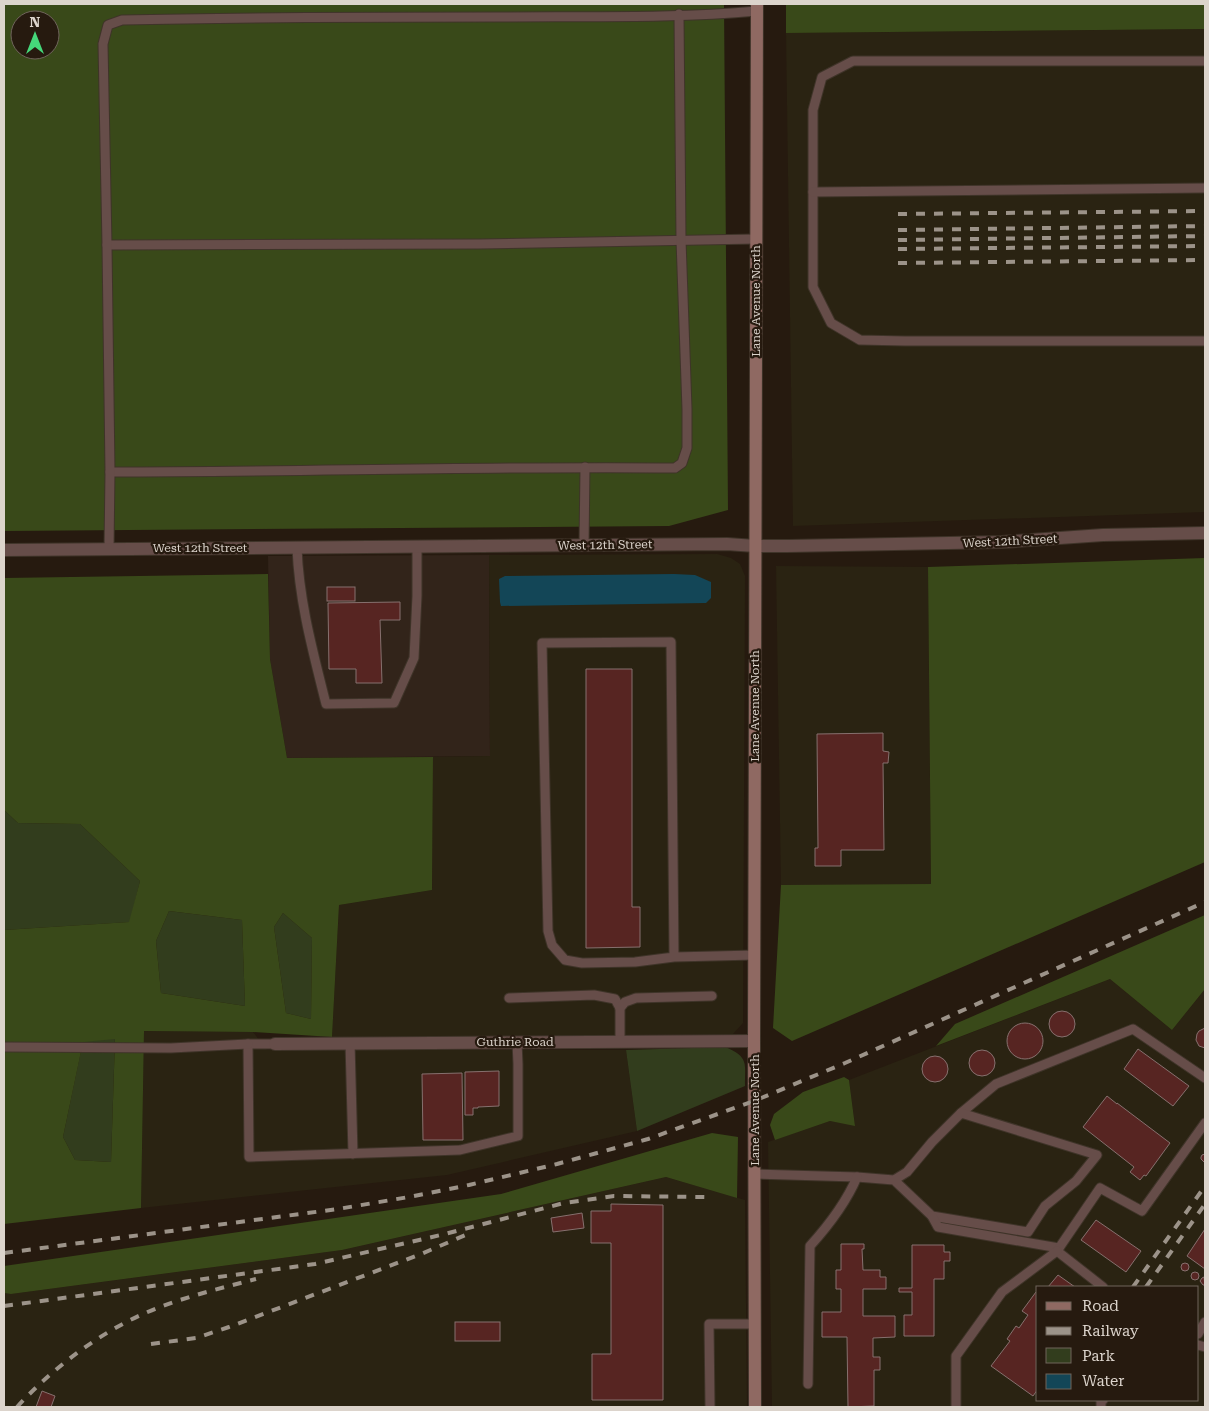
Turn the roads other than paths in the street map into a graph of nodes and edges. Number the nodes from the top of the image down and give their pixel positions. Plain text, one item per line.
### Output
1 (757, 7) edge
2 (679, 14) junction
3 (1205, 61) edge
4 (1205, 188) edge
5 (813, 192) junction
6 (756, 239) junction
7 (680, 240) junction
8 (107, 245) junction
9 (1205, 341) edge
10 (585, 467) junction
11 (110, 472) junction
12 (1205, 533) edge
13 (584, 546) junction
14 (755, 546) junction
15 (417, 547) junction
16 (297, 548) junction
17 (109, 549) junction
18 (4, 550) edge
19 (755, 955) junction
20 (674, 956) junction
21 (712, 996) dead end
22 (510, 998) dead end
23 (620, 1008) junction
24 (620, 1041) junction
25 (754, 1041) junction
26 (517, 1042) junction
27 (350, 1043) junction
28 (248, 1044) junction
29 (275, 1044) joint
30 (4, 1047) edge
31 (1205, 1078) edge
32 (960, 1113) junction
33 (1205, 1122) edge
34 (353, 1154) junction
35 (755, 1174) junction
36 (857, 1177) junction
37 (894, 1180) junction
38 (932, 1216) junction
39 (1058, 1250) junction
40 (1102, 1286) edge
41 (755, 1324) junction
42 (808, 1384) dead end
43 (710, 1407) edge
44 (755, 1407) edge
45 (956, 1407) edge

1 - 2 lane
1 - 6 main road, Lane Avenue North
2 - 7 lane
2 - 8 lane
3 - 5 lane
4 - 5 lane
5 - 9 lane
6 - 7 lane
6 - 14 main road, Lane Avenue North
7 - 8 lane
7 - 10 lane
8 - 11 lane
10 - 11 lane
10 - 13 lane
11 - 17 lane
12 - 14 street, West 12th Street
13 - 14 street, West 12th Street
13 - 15 street, West 12th Street
14 - 19 main road, Lane Avenue North
15 - 16 street, West 12th Street
15 - 16 lane
16 - 17 street, West 12th Street
17 - 18 street, West 12th Street
19 - 20 lane
19 - 25 main road, Lane Avenue North
20 - 20 lane
21 - 23 lane
22 - 23 lane
23 - 24 lane
24 - 25 street, Guthrie Road
24 - 26 street, Guthrie Road
25 - 35 main road, Lane Avenue North
26 - 27 street, Guthrie Road
26 - 34 lane
27 - 29 street, Guthrie Road
27 - 34 lane
28 - 29 lane
28 - 30 lane
28 - 34 lane
31 - 32 lane
32 - 37 lane
32 - 38 lane
33 - 39 lane
35 - 36 lane
35 - 41 main road, Lane Avenue North
36 - 37 lane
36 - 42 lane
37 - 38 lane
38 - 39 lane
39 - 40 lane
39 - 45 lane
41 - 43 lane
41 - 44 main road, Lane Avenue North

